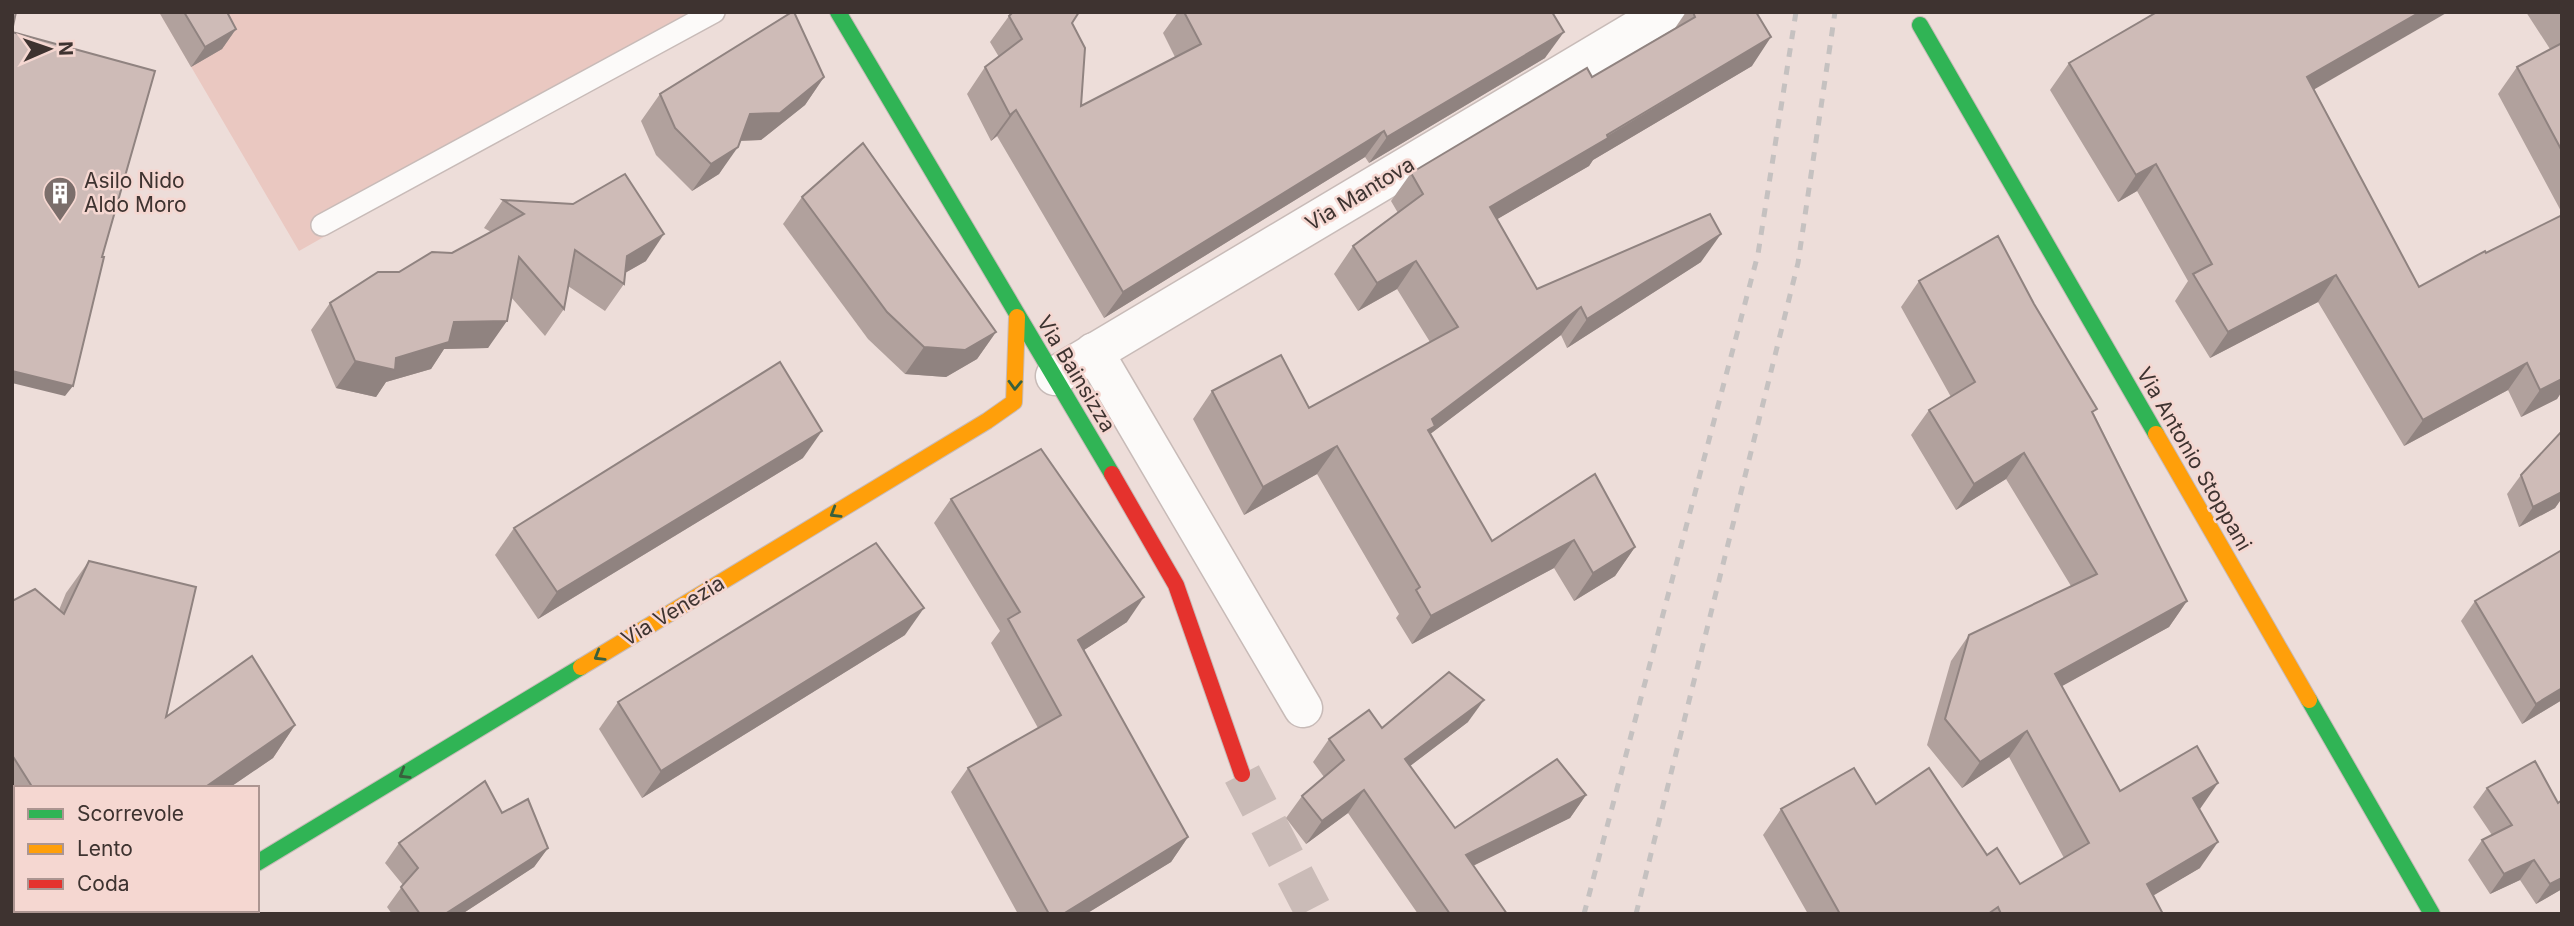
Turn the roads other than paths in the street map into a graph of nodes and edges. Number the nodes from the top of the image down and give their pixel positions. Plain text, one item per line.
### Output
1 (714, 12) edge
2 (838, 12) edge
3 (1666, 12) edge
4 (1920, 24) dead end
5 (322, 225) dead end
6 (1017, 317) junction
7 (1094, 352) junction
8 (1055, 376) junction
9 (1303, 708) dead end
10 (1242, 774) tunnel mouth
11 (259, 862) edge
12 (2432, 914) edge

1 - 5 lane
2 - 6 street, Via Bainsizza
3 - 7 street, Via Mantova
4 - 12 street, Via Antonio Stoppani
6 - 8 street, Via Bainsizza
6 -> 11 street, Via Venezia
7 - 8 street, Via Mantova
7 - 9 street
8 - 10 street, Via Bainsizza

